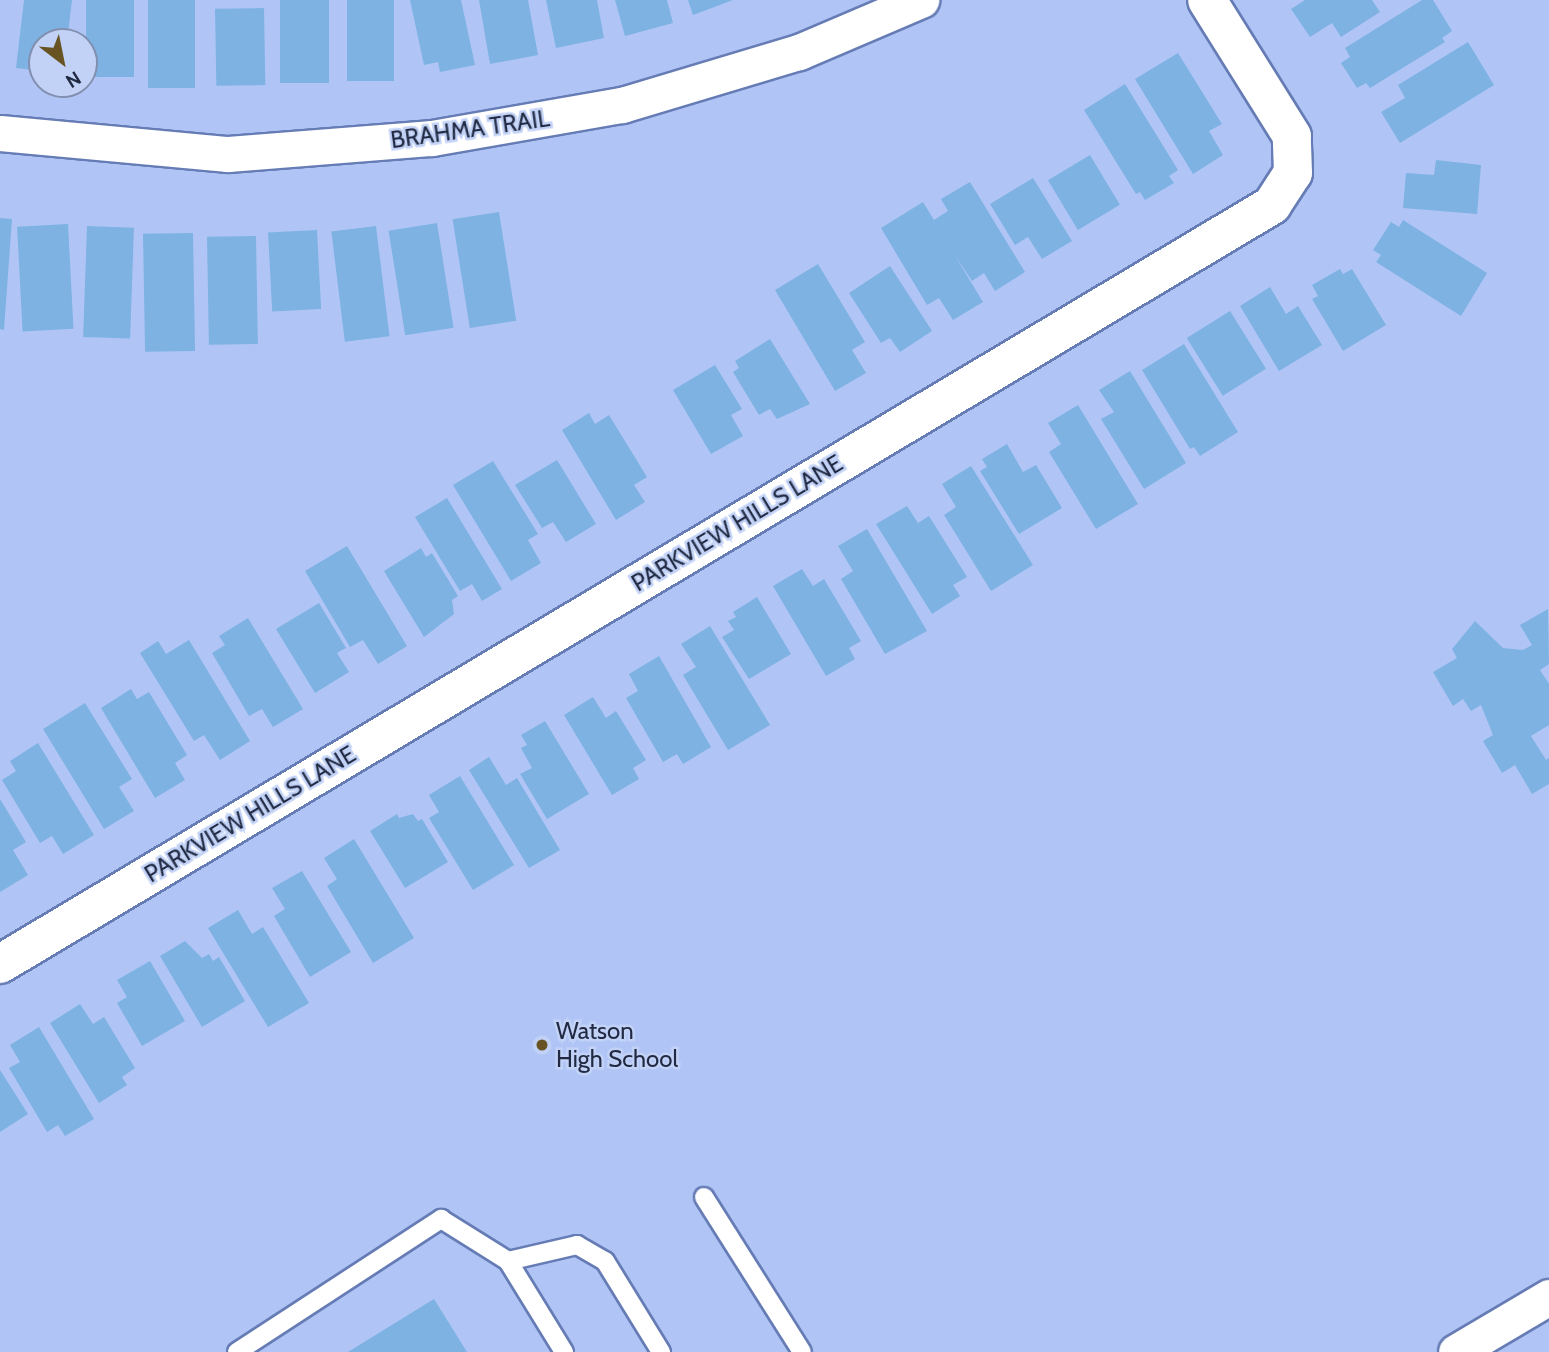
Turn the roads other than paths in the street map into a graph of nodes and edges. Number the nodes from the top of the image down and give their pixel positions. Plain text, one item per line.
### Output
1 (921, 0) edge
2 (1207, 0) edge
3 (0, 133) edge
4 (0, 964) edge
5 (704, 1197) dead end
6 (508, 1261) junction
7 (1549, 1297) edge
8 (237, 1352) edge
9 (564, 1352) edge
10 (661, 1352) edge
11 (802, 1352) edge
12 (1456, 1352) edge

1 - 3 street, BRAHMA TRAIL
2 - 4 street, PARKVIEW HILLS LANE
5 - 11 lane
6 - 8 lane
6 - 9 lane
6 - 10 lane
7 - 12 street

